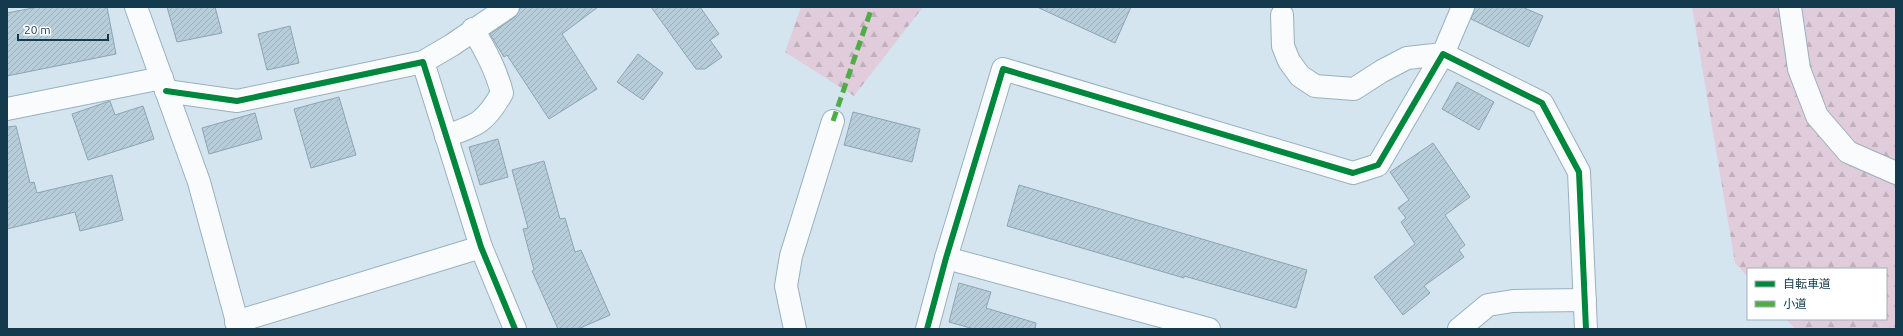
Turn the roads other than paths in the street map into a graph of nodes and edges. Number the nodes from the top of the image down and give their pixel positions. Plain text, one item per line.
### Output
1 (136, 7) edge
2 (508, 7) edge
3 (1462, 7) edge
4 (1790, 7) edge
5 (1282, 16) dead end
6 (473, 29) junction
7 (1443, 54) junction
8 (423, 62) junction
9 (164, 84) junction
10 (7, 109) edge
11 (833, 120) dead end
12 (446, 136) junction
13 (1896, 173) edge
14 (481, 247) junction
15 (946, 258) junction
16 (1585, 300) junction
17 (238, 325) edge
18 (515, 329) edge
19 (795, 329) edge
20 (927, 329) edge
21 (1209, 329) edge
22 (1459, 329) edge
23 (1586, 329) edge

1 - 9 street
2 - 6 street
3 - 7 street
4 - 13 street
5 - 7 street
6 - 8 street
6 - 12 street
7 - 15 street
7 - 16 street
8 - 9 street
8 - 12 street
9 - 10 street
9 - 17 street
11 - 19 street
12 - 14 street
14 - 17 street
14 - 18 street
15 - 20 street
15 - 21 street
16 - 22 street
16 - 23 street

